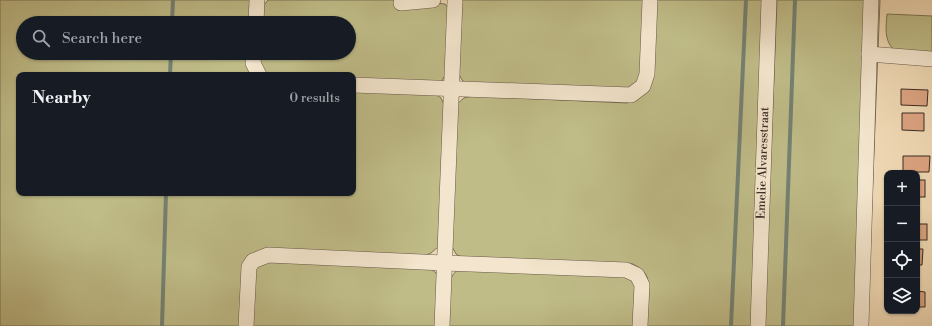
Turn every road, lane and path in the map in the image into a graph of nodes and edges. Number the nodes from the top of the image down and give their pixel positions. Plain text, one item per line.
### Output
1 (257, 0) edge
2 (433, 0) edge
3 (455, 0) edge
4 (650, 0) edge
5 (769, 0) edge
6 (871, 0) edge
7 (401, 3) dead end
8 (256, 16) edge
9 (869, 54) junction
10 (932, 59) edge
11 (253, 60) edge
12 (258, 72) edge
13 (356, 85) edge
14 (451, 90) junction
15 (444, 263) junction
16 (246, 326) edge
17 (442, 326) edge
18 (640, 326) edge
19 (758, 326) edge
20 (861, 326) edge

1 - 8 street
2 - 7 street
3 - 14 street
4 - 14 street
5 - 19 street, Emelie Alvaresstraat
6 - 9 street
9 - 10 street
9 - 20 street
11 - 12 street
13 - 14 street
14 - 15 street
15 - 16 street
15 - 17 street
15 - 18 street

